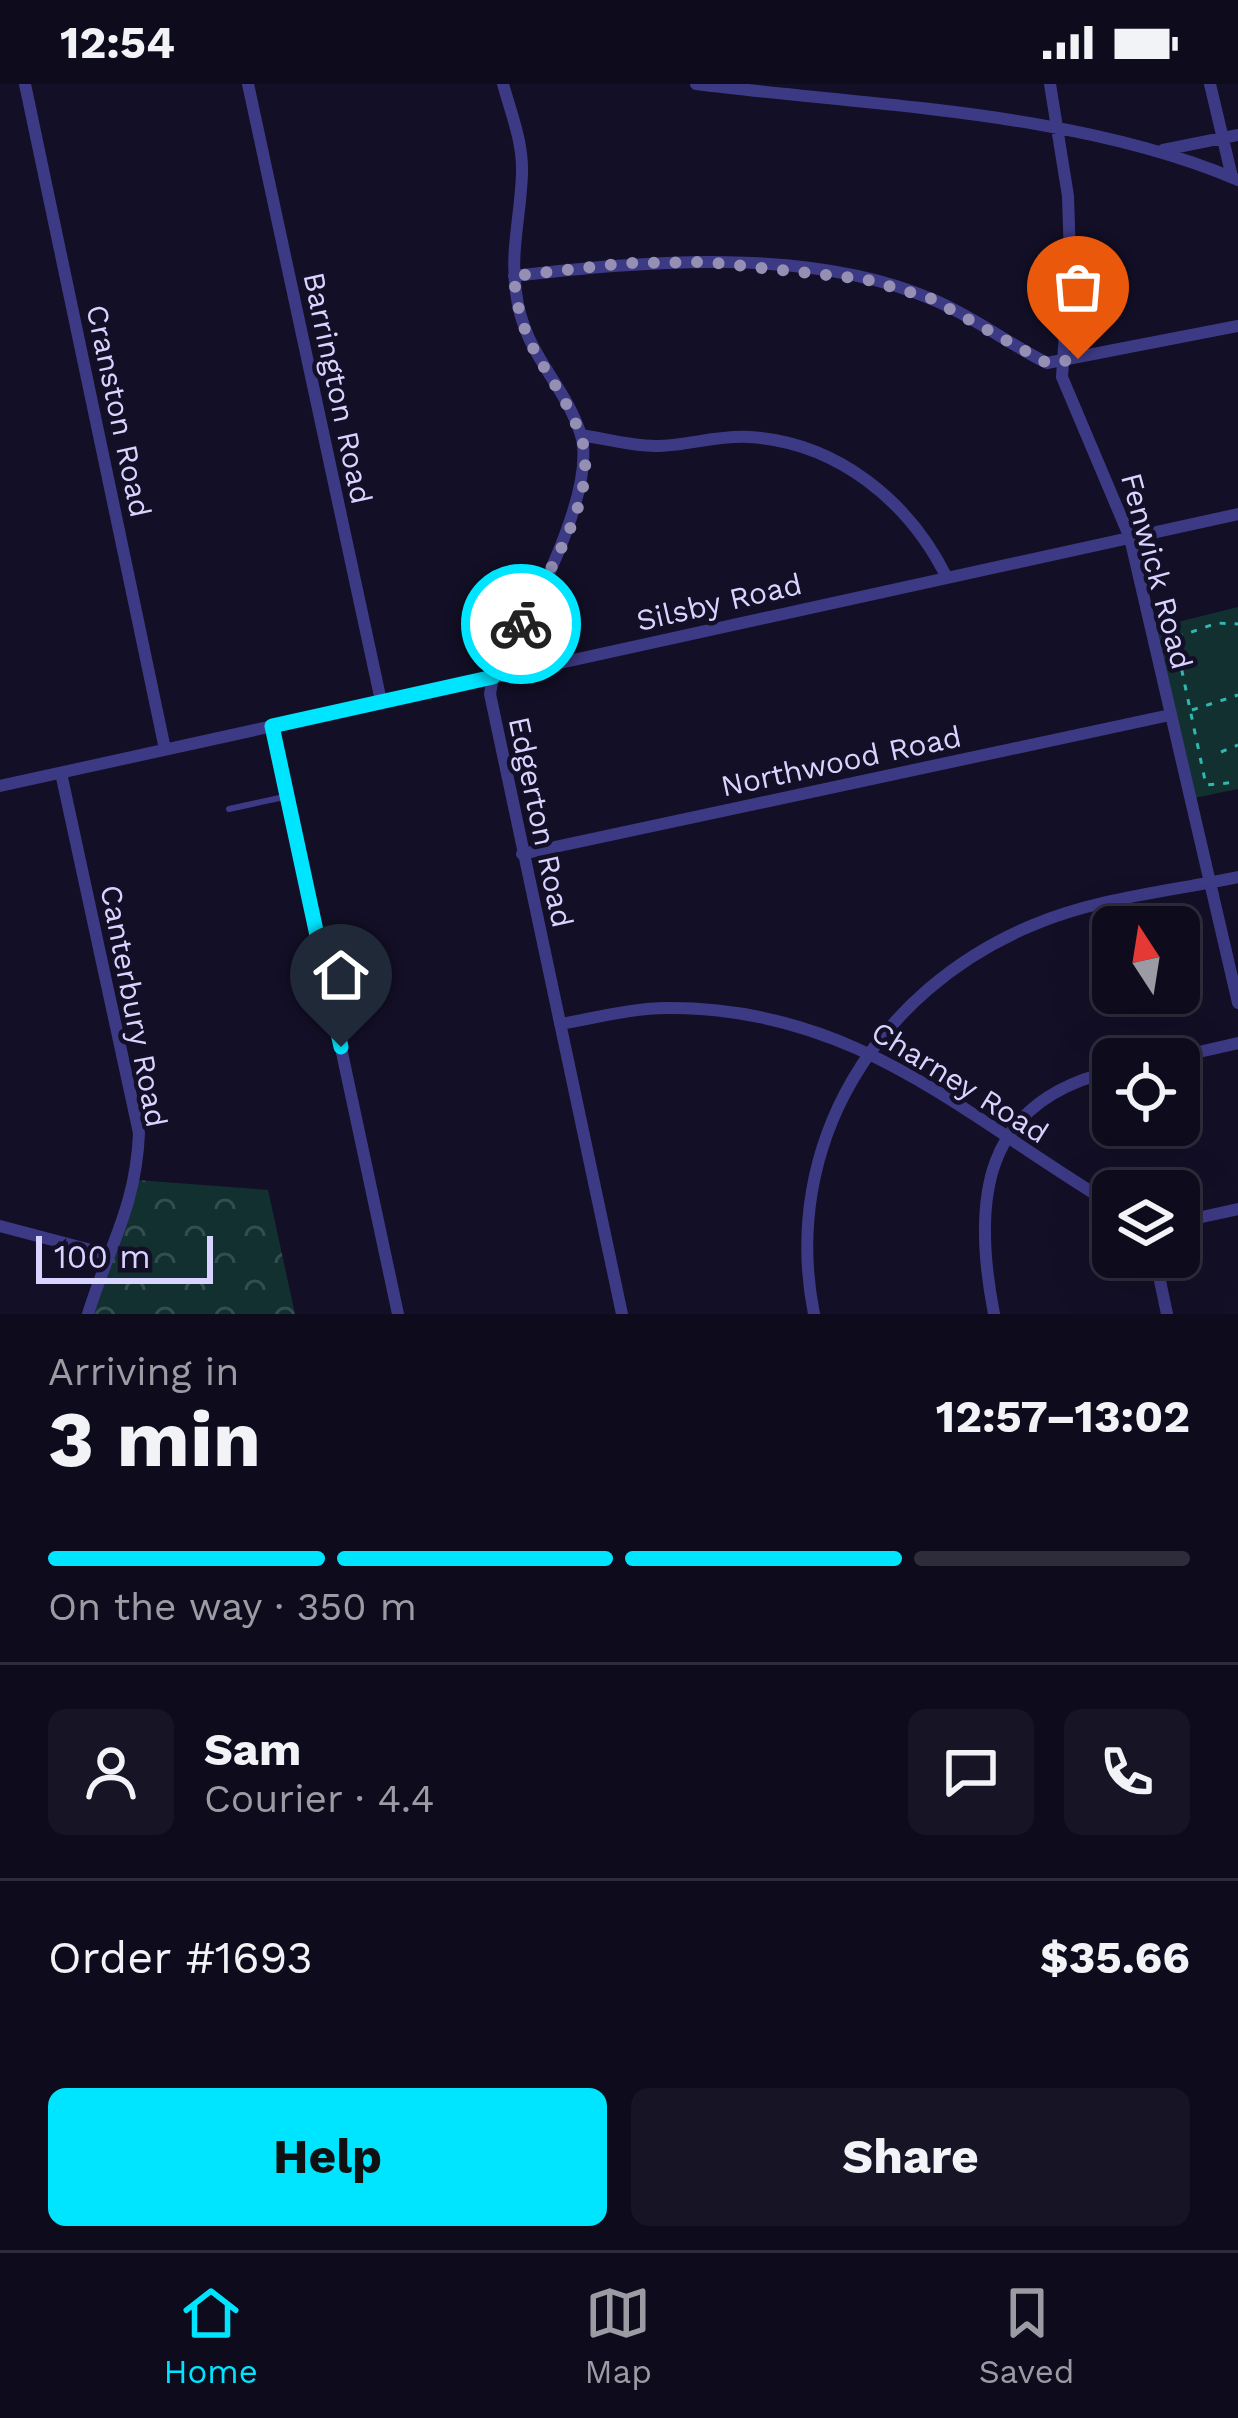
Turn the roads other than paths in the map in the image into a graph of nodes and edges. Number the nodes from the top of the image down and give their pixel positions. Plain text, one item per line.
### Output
1 (26, 84) edge
2 (248, 84) edge
3 (503, 84) edge
4 (696, 84) edge
5 (1050, 84) edge
6 (1210, 84) edge
7 (1060, 129) junction
8 (1238, 135) edge
9 (1222, 138) junction
10 (1156, 151) junction
11 (1235, 179) edge
12 (514, 276) junction
13 (1238, 326) edge
14 (1061, 362) junction
15 (581, 435) junction
16 (1238, 514) edge
17 (1130, 538) junction
18 (946, 576) junction
19 (493, 677) junction
20 (381, 701) junction
21 (1170, 716) junction
22 (272, 726) junction
23 (165, 749) junction
24 (61, 773) junction
25 (0, 786) edge
26 (288, 796) junction
27 (229, 809) dead end
28 (522, 854) junction
29 (1238, 877) edge
30 (1208, 884) junction
31 (1238, 1003) edge
32 (560, 1024) junction
33 (1238, 1043) edge
34 (867, 1049) junction
35 (1200, 1052) edge
36 (1092, 1079) edge
37 (1007, 1136) junction
38 (1092, 1191) edge
39 (1238, 1209) edge
40 (1200, 1217) edge
41 (0, 1226) edge
42 (106, 1254) junction
43 (1159, 1278) edge
44 (88, 1314) edge
45 (398, 1314) edge
46 (622, 1314) edge
47 (814, 1314) edge
48 (994, 1314) edge
49 (1167, 1314) edge

1 - 23 street, Cranston Road
2 - 20 street, Barrington Road
3 - 12 street
4 - 7 street
5 - 7 street, Fenwick Road
6 - 9 street
7 - 10 street
7 - 14 street, Fenwick Road
8 - 9 street
9 - 10 street
9 - 11 street
10 - 11 street
12 - 14 street
12 - 15 street
13 - 14 street
14 - 17 street, Fenwick Road
15 - 18 street
15 - 19 street, Edgerton Road
16 - 17 street, Silsby Road
17 - 18 street, Silsby Road
17 - 21 street, Fenwick Road
18 - 19 street, Silsby Road
19 - 20 street, Silsby Road
19 - 28 street, Edgerton Road
20 - 22 street, Silsby Road
21 - 28 street, Northwood Road
21 - 30 street, Fenwick Road
22 - 23 street, Silsby Road
22 - 26 street
23 - 24 street, Silsby Road
24 - 25 street, Silsby Road
24 - 42 street, Canterbury Road
26 - 27 lane
26 - 45 street
28 - 32 street, Edgerton Road
29 - 30 street
30 - 31 street, Fenwick Road
30 - 34 street
32 - 34 street, Charney Road
32 - 46 street, Edgerton Road
33 - 35 street
34 - 37 street, Charney Road
34 - 47 street
36 - 37 street
37 - 38 street, Charney Road
37 - 48 street
39 - 40 street
41 - 42 street
42 - 44 street, Canterbury Road
43 - 49 street

